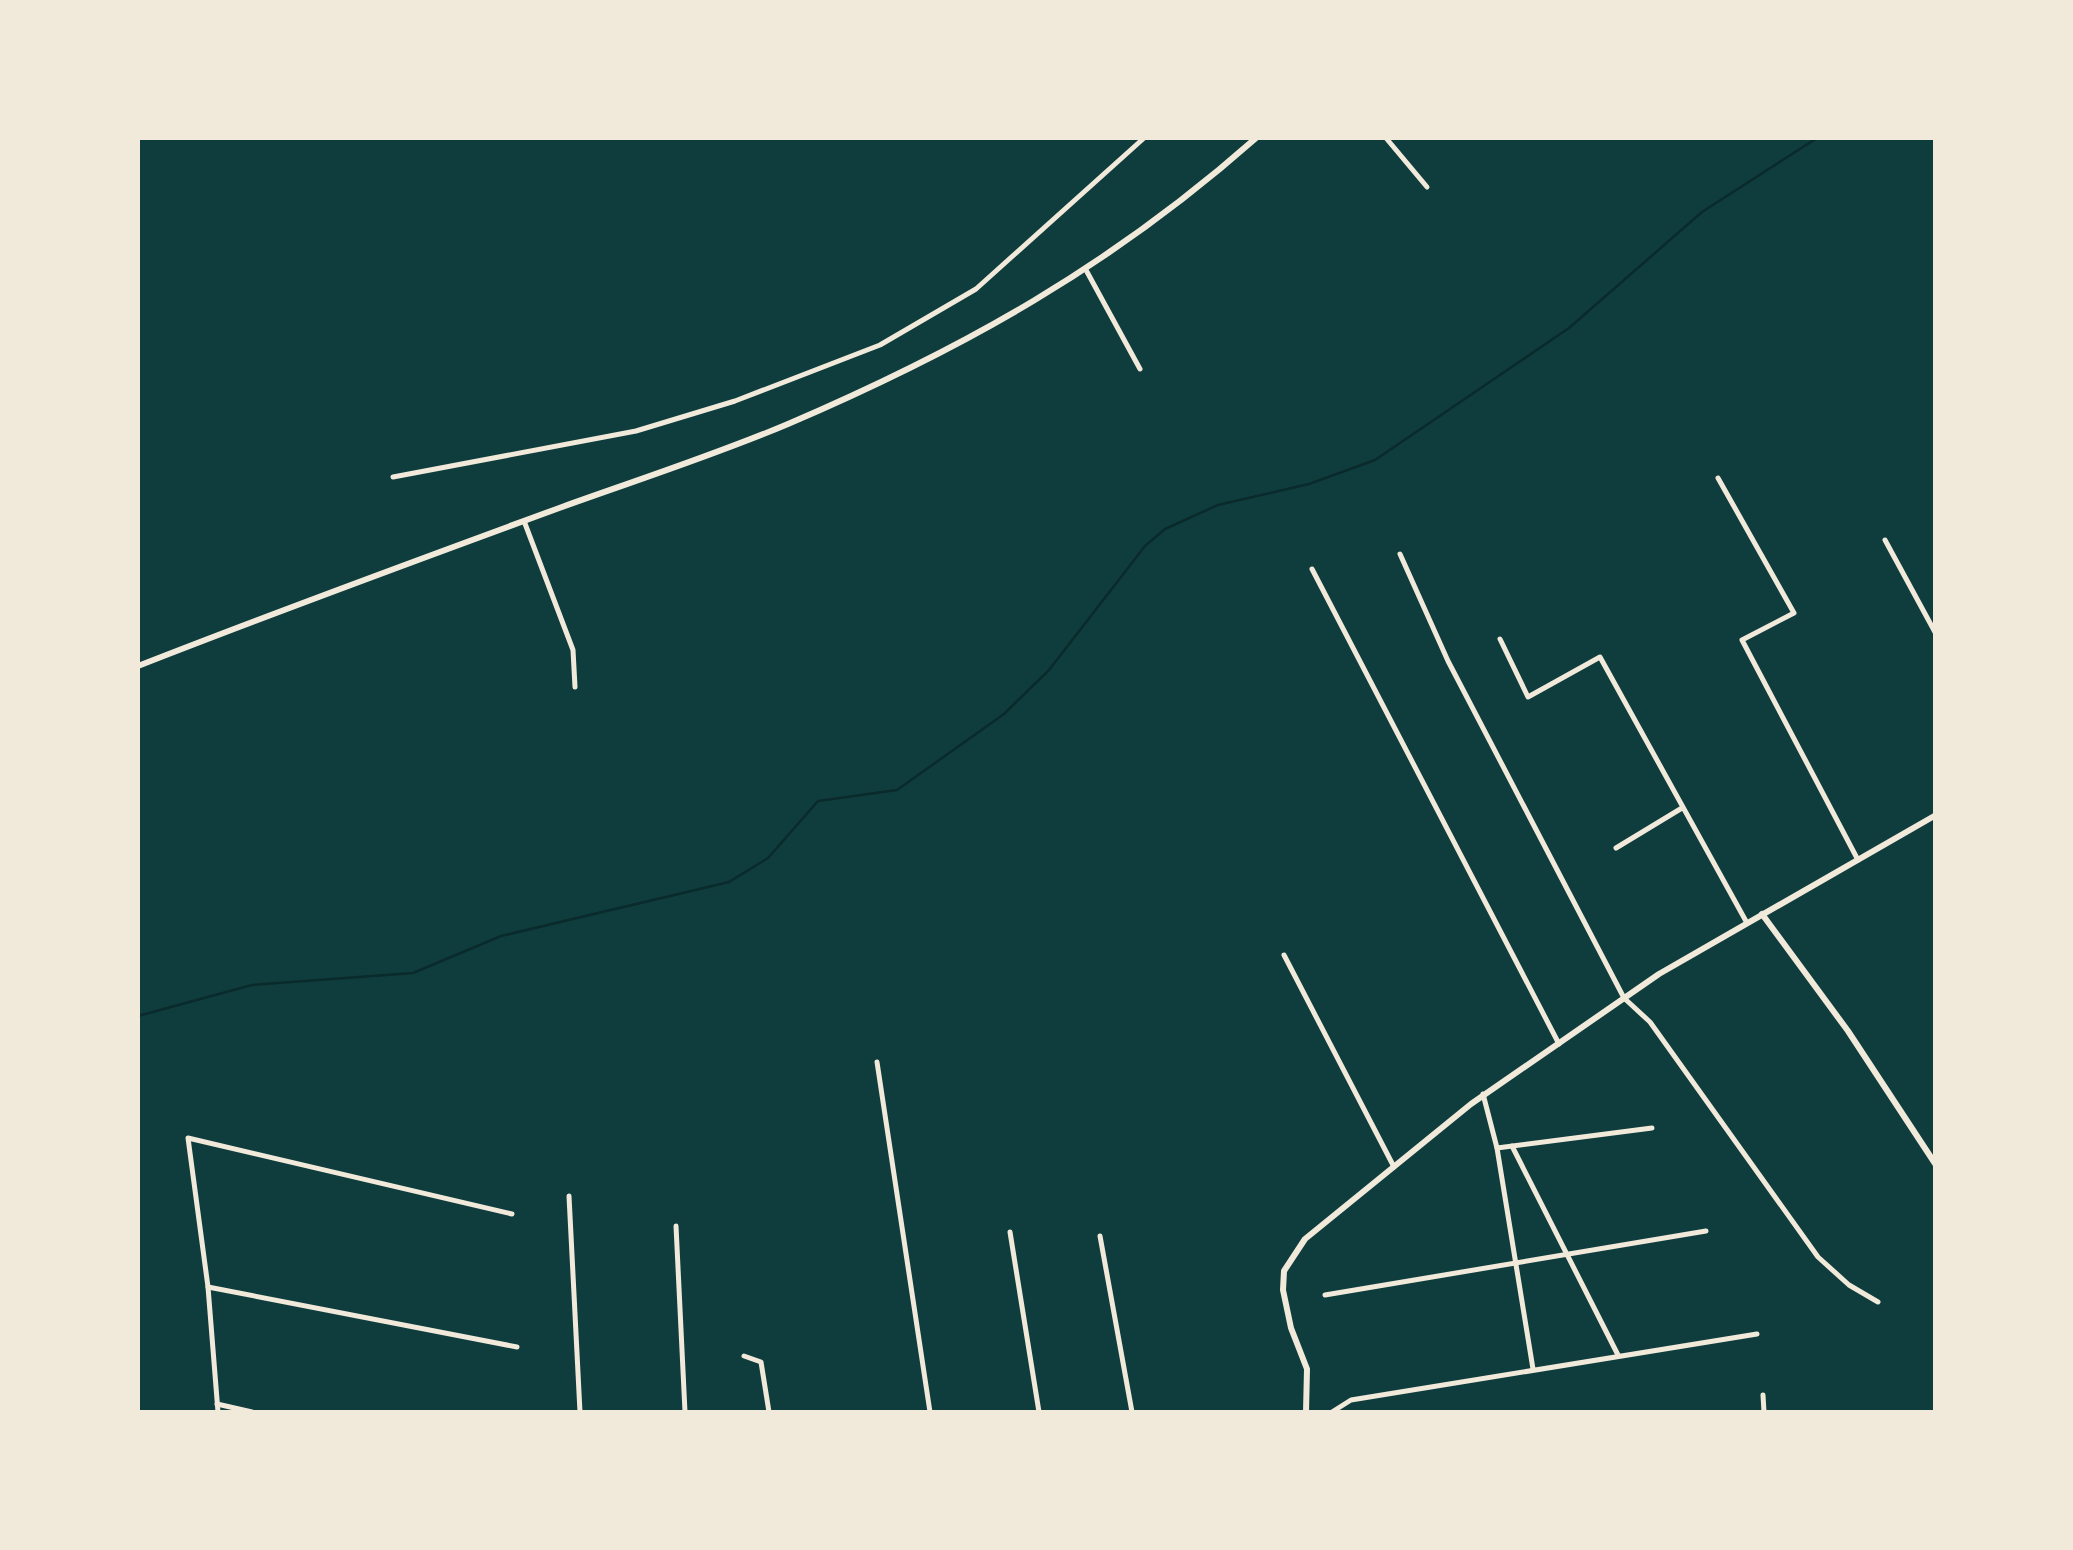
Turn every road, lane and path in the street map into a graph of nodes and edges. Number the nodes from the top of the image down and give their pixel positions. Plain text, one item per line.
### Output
1 (1144, 138) edge
2 (1256, 138) edge
3 (1386, 138) edge
4 (1427, 188) dead end
5 (1086, 270) junction
6 (1140, 369) dead end
7 (392, 477) dead end
8 (1718, 478) dead end
9 (524, 521) junction
10 (1885, 540) dead end
11 (1400, 554) dead end
12 (1312, 569) dead end
13 (1936, 634) edge
14 (1500, 639) dead end
15 (138, 666) edge
16 (575, 687) dead end
17 (1683, 807) junction
18 (1936, 815) edge
19 (1616, 848) dead end
20 (1858, 860) junction
21 (1762, 914) junction
22 (1747, 922) junction
23 (1284, 955) dead end
24 (1624, 998) junction
25 (1559, 1044) junction
26 (877, 1062) dead end
27 (1483, 1094) junction
28 (1652, 1128) dead end
29 (1512, 1146) junction
30 (1497, 1148) junction
31 (1936, 1165) edge
32 (1394, 1166) junction
33 (569, 1196) dead end
34 (512, 1214) dead end
35 (676, 1226) dead end
36 (1706, 1231) dead end
37 (1010, 1232) dead end
38 (1100, 1236) dead end
39 (1567, 1254) junction
40 (1514, 1262) junction
41 (208, 1287) junction
42 (1326, 1295) dead end
43 (1878, 1302) dead end
44 (1758, 1334) dead end
45 (517, 1346) dead end
46 (1618, 1355) junction
47 (744, 1356) dead end
48 (1533, 1369) junction
49 (1763, 1395) dead end
50 (217, 1404) junction
51 (218, 1412) edge
52 (252, 1412) edge
53 (580, 1412) edge
54 (685, 1412) edge
55 (768, 1412) edge
56 (930, 1412) edge
57 (1039, 1412) edge
58 (1132, 1412) edge
59 (1306, 1412) edge
60 (1332, 1412) edge
61 (1764, 1412) edge

1 - 7 street
2 - 5 street
3 - 4 street
5 - 6 street
5 - 9 street
8 - 20 street
9 - 15 street
9 - 16 street
10 - 13 street
11 - 24 street
12 - 25 street
14 - 17 street
17 - 19 street
17 - 22 street
18 - 20 street
20 - 21 street
21 - 22 street
21 - 31 street
22 - 24 street
23 - 32 street
24 - 25 street
24 - 43 street
25 - 27 street
26 - 56 street
27 - 30 street
27 - 32 street
28 - 29 street
29 - 30 street
29 - 39 street
30 - 40 street
32 - 59 street
33 - 53 street
34 - 41 street
35 - 54 street
36 - 39 street
37 - 57 street
38 - 58 street
39 - 40 street
39 - 46 street
40 - 42 street
40 - 48 street
41 - 45 street
41 - 50 street
44 - 46 street
46 - 48 street
47 - 55 street
48 - 60 street
49 - 61 street
50 - 51 street
50 - 52 street

